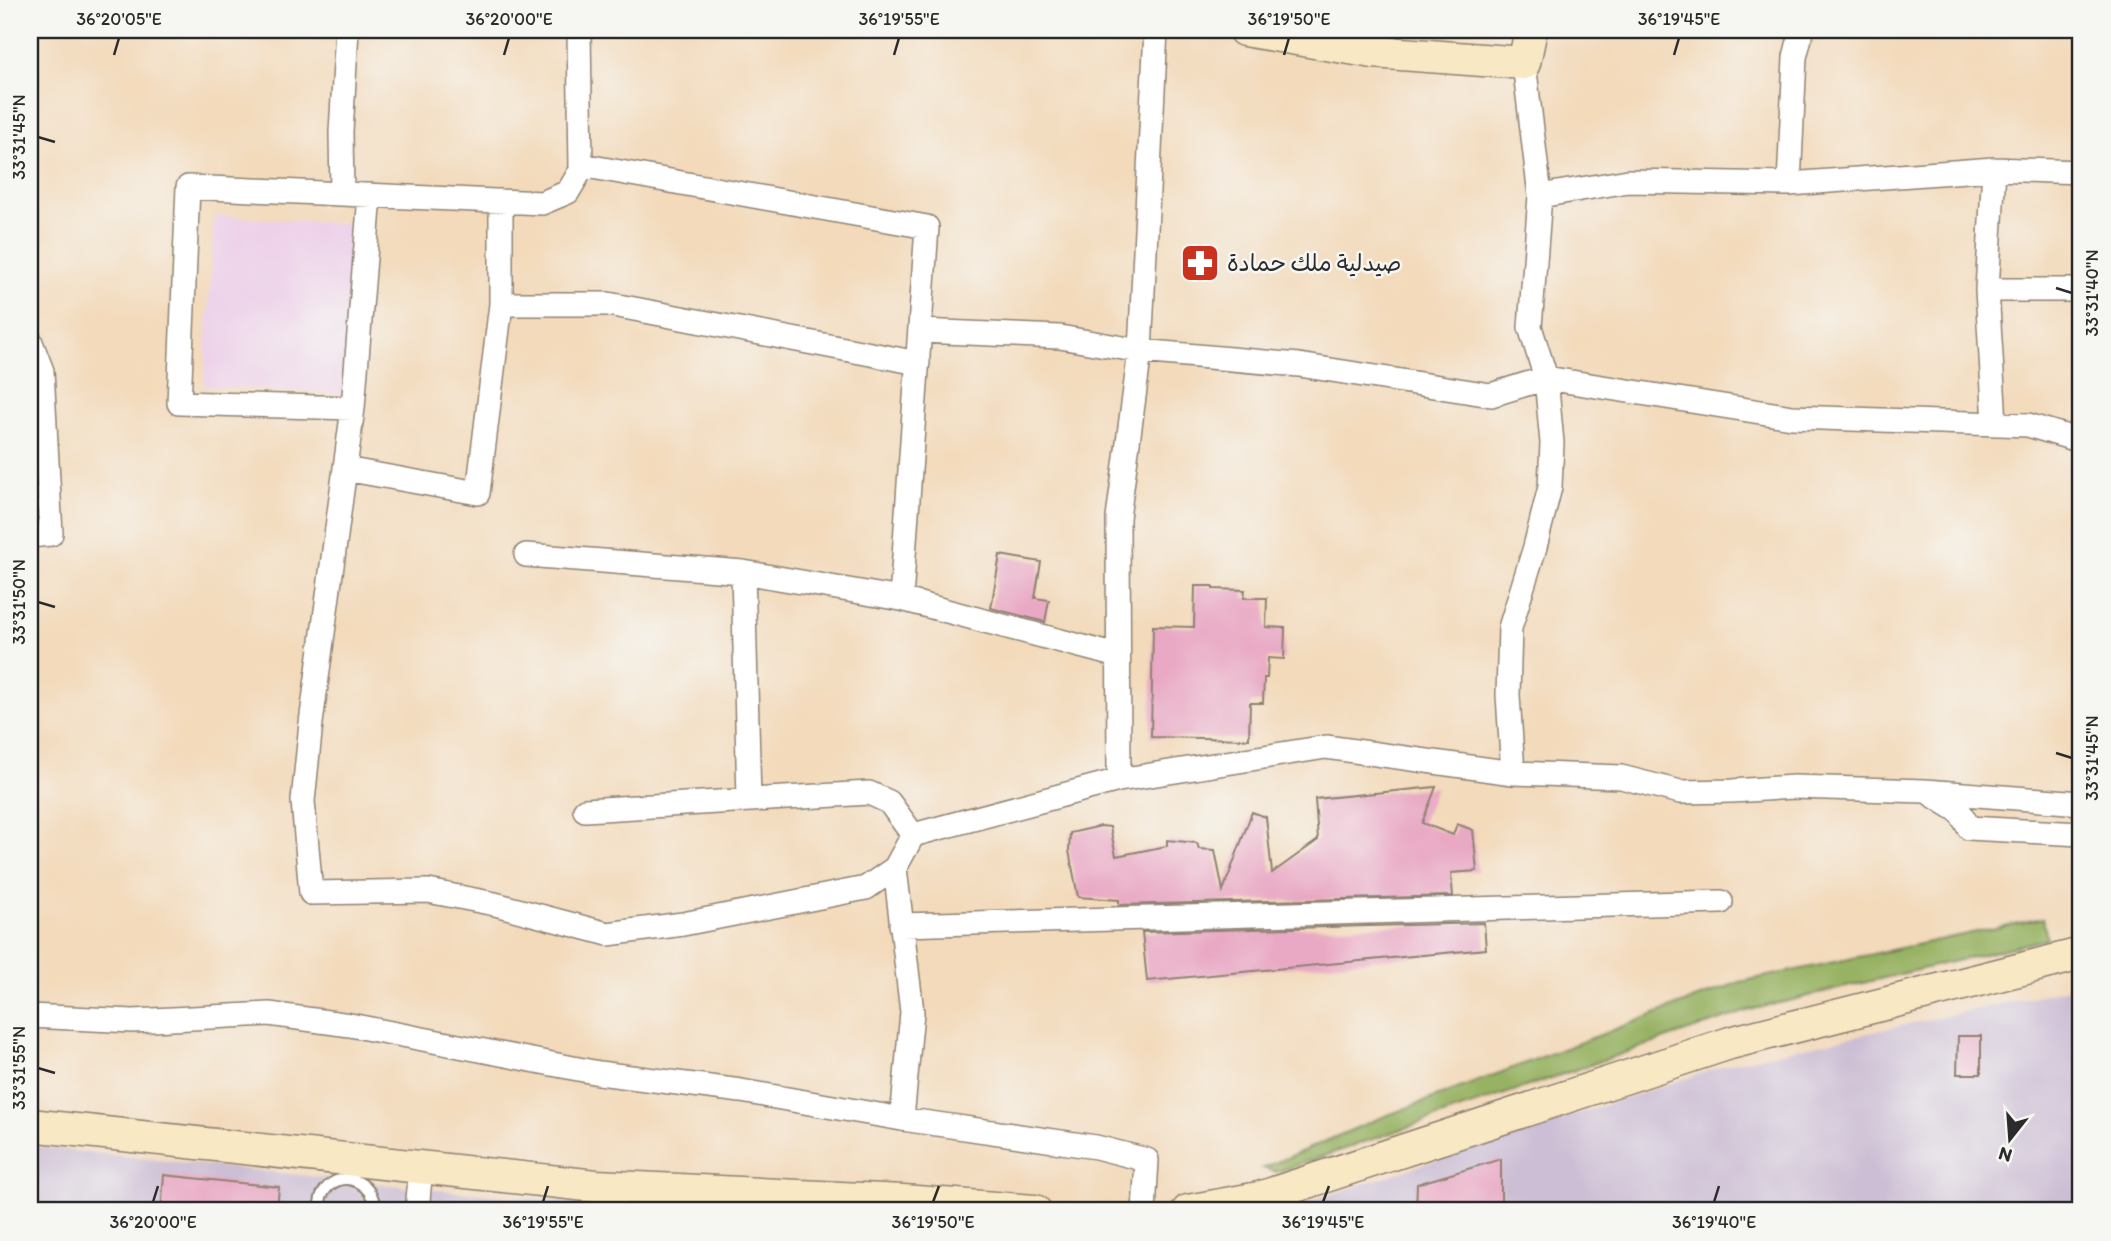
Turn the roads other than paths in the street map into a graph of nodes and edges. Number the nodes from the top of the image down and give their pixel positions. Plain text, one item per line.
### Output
1 (347, 30) edge
2 (579, 30) edge
3 (1156, 30) edge
4 (1244, 30) edge
5 (1531, 30) edge
6 (1802, 30) edge
7 (1524, 63) junction
8 (581, 165) junction
9 (1994, 169) junction
10 (2081, 172) edge
11 (1789, 184) junction
12 (342, 194) junction
13 (370, 195) junction
14 (1540, 196) junction
15 (501, 201) junction
16 (1987, 290) junction
17 (2081, 290) edge
18 (501, 304) junction
19 (920, 331) junction
20 (30, 340) edge
21 (1140, 351) junction
22 (918, 363) junction
23 (1546, 378) junction
24 (353, 408) junction
25 (1995, 423) junction
26 (2081, 441) edge
27 (345, 469) junction
28 (30, 536) edge
29 (526, 555) dead end
30 (743, 572) junction
31 (901, 599) junction
32 (1118, 656) junction
33 (1513, 773) junction
34 (1119, 780) junction
35 (1925, 791) junction
36 (749, 799) junction
37 (2081, 803) edge
38 (585, 810) dead end
39 (2081, 834) edge
40 (914, 835) junction
41 (895, 868) junction
42 (1720, 902) dead end
43 (901, 925) junction
44 (2081, 954) edge
45 (30, 1017) edge
46 (902, 1119) junction
47 (30, 1125) edge
48 (421, 1167) junction
49 (331, 1171) junction
50 (694, 1201) edge
51 (319, 1211) edge
52 (375, 1211) edge
53 (417, 1211) edge
54 (1035, 1211) edge
55 (1144, 1211) edge
56 (1188, 1211) edge

1 - 12 street
2 - 8 street
3 - 21 street
4 - 7 street
5 - 7 street
6 - 11 street
7 - 14 street
8 - 15 street
8 - 19 street
9 - 10 street
9 - 11 street
9 - 16 street
11 - 14 street
12 - 13 street
12 - 24 street
13 - 15 street
13 - 24 street
14 - 23 street
15 - 18 street
16 - 17 street
16 - 25 street
18 - 22 street
18 - 27 street
19 - 21 street
19 - 22 street
20 - 28 street
21 - 23 street
21 - 32 street
22 - 31 street
23 - 25 street
23 - 33 street
24 - 27 street
25 - 26 street
27 - 41 street
29 - 30 street
30 - 31 street
30 - 36 street
31 - 32 street
32 - 34 street
33 - 34 street
33 - 35 street
34 - 40 street
35 - 37 street
35 - 39 street
36 - 38 street
36 - 40 street
40 - 41 street
41 - 43 street
42 - 43 street
43 - 46 street
44 - 56 street
45 - 46 street
46 - 55 street
47 - 49 street
48 - 49 street
48 - 50 street
48 - 53 street
49 - 51 lane
49 - 52 lane
50 - 54 street

